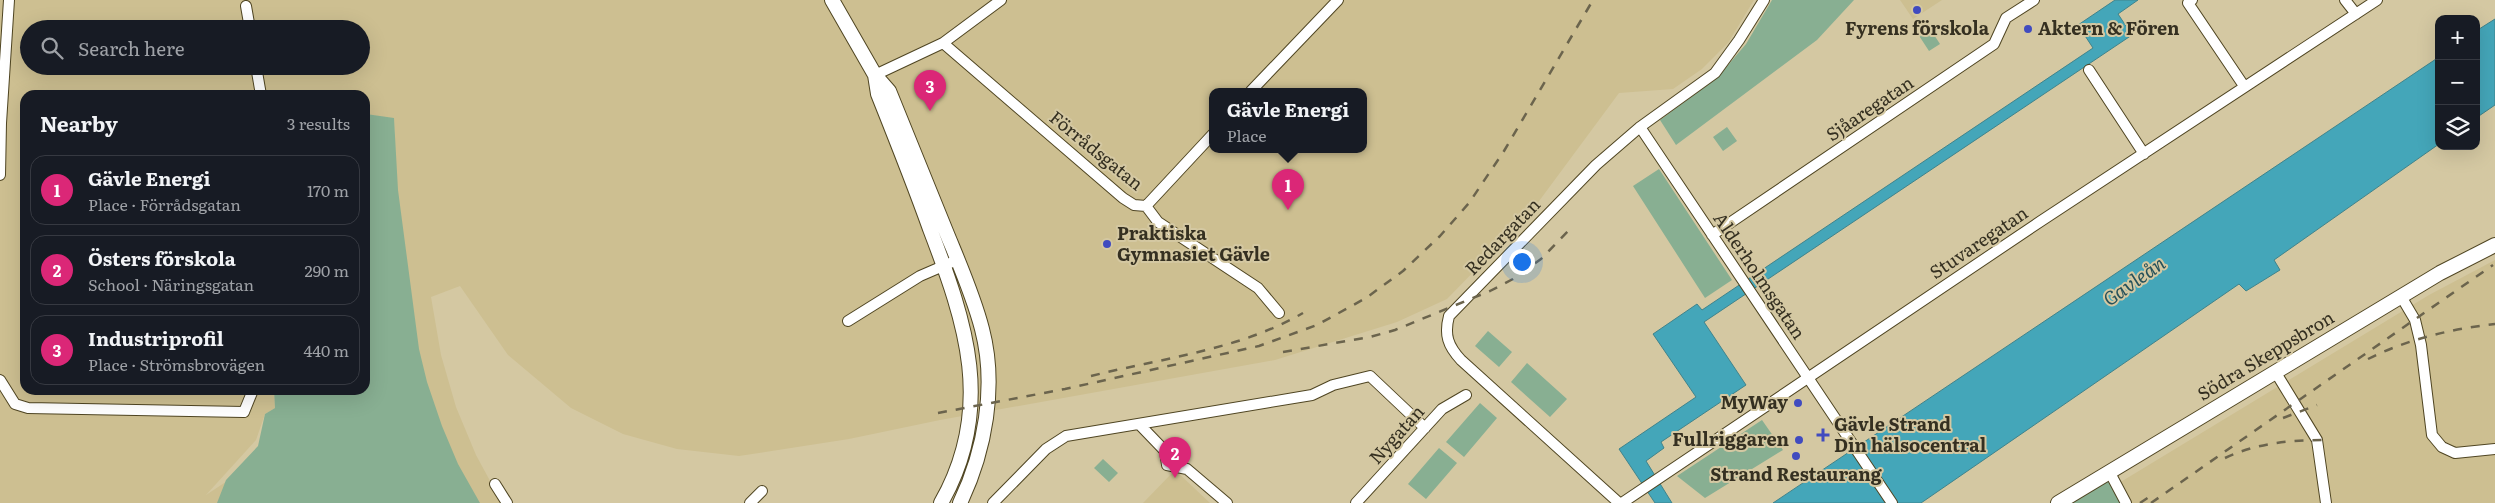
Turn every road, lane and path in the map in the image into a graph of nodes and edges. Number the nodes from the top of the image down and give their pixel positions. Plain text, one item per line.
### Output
1 (8, 0) edge
2 (832, 0) edge
3 (1001, 0) edge
4 (1338, 0) edge
5 (1764, 0) edge
6 (2034, 0) edge
7 (2345, 0) edge
8 (2377, 0) edge
9 (2190, 1) edge
10 (246, 6) dead end
11 (2356, 14) junction
12 (248, 20) edge
13 (943, 43) junction
14 (2090, 70) dead end
15 (257, 75) edge
16 (876, 75) junction
17 (2244, 86) junction
18 (1254, 88) edge
19 (259, 90) edge
20 (0, 123) edge
21 (1640, 127) junction
22 (1209, 138) edge
23 (2144, 154) junction
24 (0, 175) edge
25 (1146, 206) junction
26 (1712, 235) junction
27 (2495, 245) edge
28 (957, 260) junction
29 (944, 265) junction
30 (2402, 298) junction
31 (1279, 313) dead end
32 (848, 321) dead end
33 (2276, 373) junction
34 (1807, 378) junction
35 (0, 380) edge
36 (251, 395) edge
37 (1466, 395) dead end
38 (1139, 424) junction
39 (1425, 428) junction
40 (2495, 449) edge
41 (2109, 471) junction
42 (495, 484) dead end
43 (762, 491) dead end
44 (753, 502) edge
45 (507, 503) edge
46 (941, 503) edge
47 (960, 503) edge
48 (993, 503) edge
49 (1227, 503) edge
50 (1356, 503) edge
51 (1620, 503) edge
52 (1892, 503) edge
53 (2058, 503) edge
54 (2126, 503) edge
55 (2326, 503) edge

1 - 20 street
2 - 16 main road
3 - 13 street
4 - 18 street
5 - 21 street, Redargatan
6 - 26 street, Sjåaregatan
7 - 11 street
8 - 11 street
9 - 17 street
10 - 12 street
11 - 17 street, Stuvaregatan
13 - 16 street
13 - 25 street, Förrådsgatan
14 - 23 street
15 - 19 street
16 - 28 main road
16 - 29 main road
17 - 23 street, Stuvaregatan
20 - 24 street
21 - 26 street, Alderholmsgatan
21 - 51 street, Redargatan
22 - 25 street
23 - 34 street, Stuvaregatan
25 - 31 street, Förrådsgatan
26 - 34 street, Alderholmsgatan
27 - 30 main road, Södra Skeppsbron
28 - 29 street
28 - 47 main road
29 - 32 street
29 - 46 main road
30 - 33 main road, Södra Skeppsbron
30 - 40 street
33 - 41 main road, Södra Skeppsbron
33 - 55 street
34 - 51 street, Stuvaregatan
34 - 52 street, Alderholmsgatan
35 - 36 street
37 - 39 street, Nygatan
38 - 39 street
38 - 48 street
38 - 49 street
39 - 50 street, Nygatan
41 - 53 main road, Södra Skeppsbron
41 - 54 street
42 - 45 street
43 - 44 street

